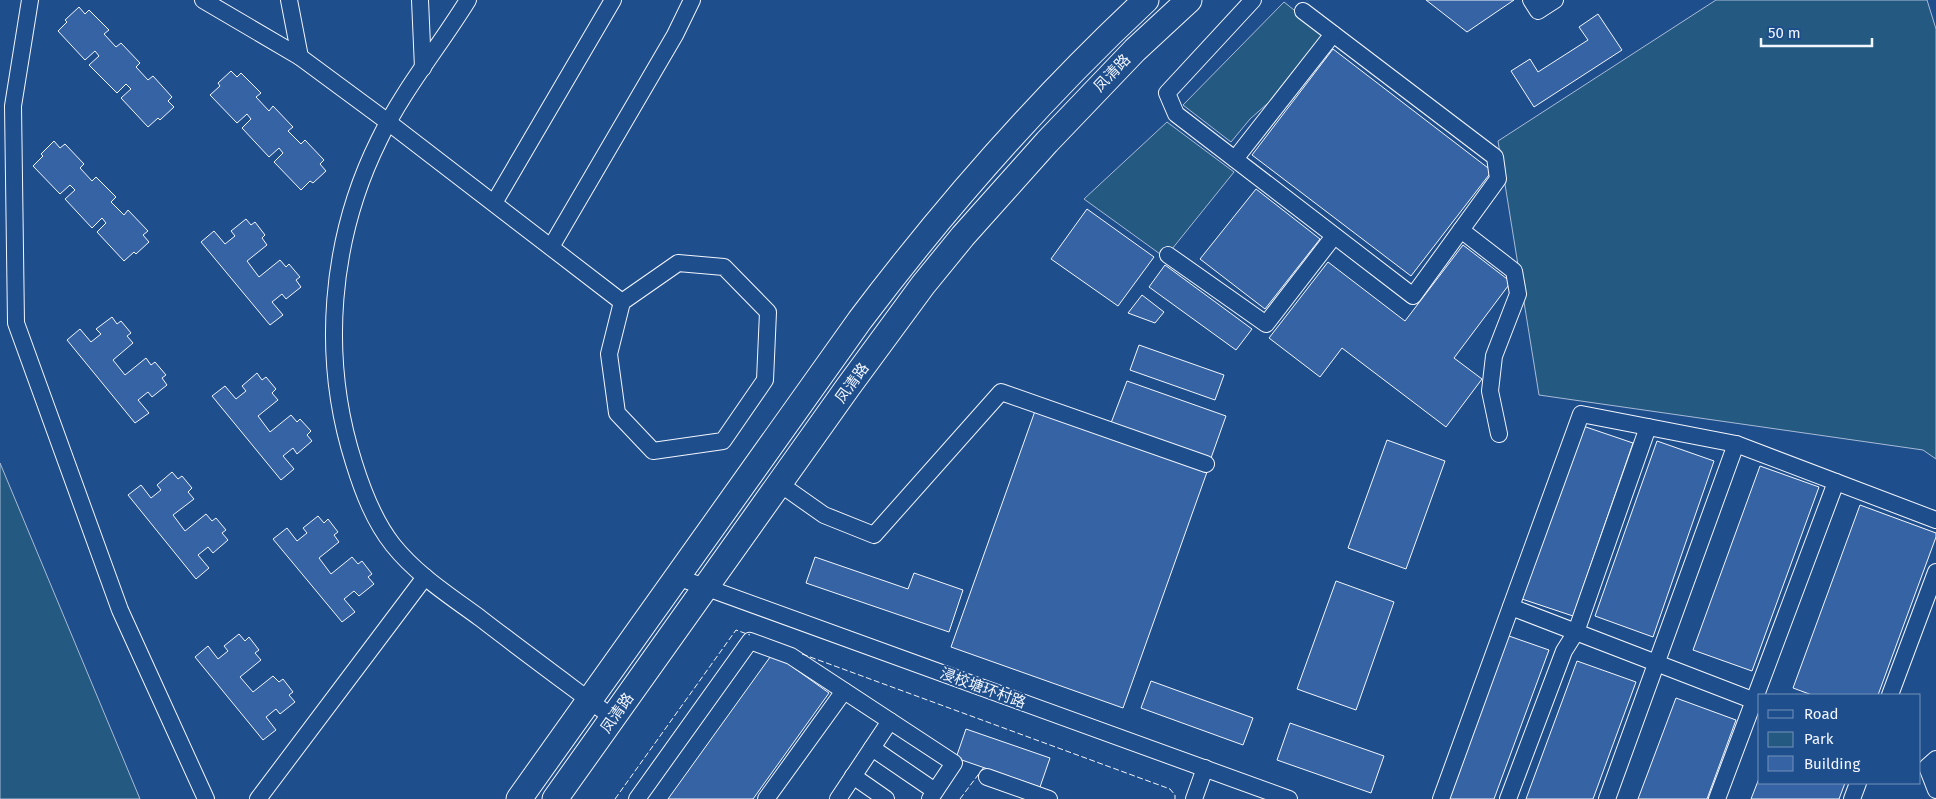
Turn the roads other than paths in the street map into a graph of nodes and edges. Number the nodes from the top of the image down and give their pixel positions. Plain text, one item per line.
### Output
1 (30, 0) edge
2 (204, 0) edge
3 (289, 0) edge
4 (420, 0) edge
5 (468, 0) edge
6 (613, 0) edge
7 (692, 0) edge
8 (1146, 0) edge
9 (1189, 0) edge
10 (1252, 0) edge
11 (1530, 0) edge
12 (1555, 0) edge
13 (1303, 11) dead end
14 (1333, 34) junction
15 (300, 57) junction
16 (423, 68) junction
17 (388, 122) junction
18 (1235, 159) junction
19 (494, 204) junction
20 (1461, 230) junction
21 (1334, 236) junction
22 (551, 247) junction
23 (1168, 255) dead end
24 (622, 302) junction
25 (1648, 427) junction
26 (1499, 434) dead end
27 (1736, 444) junction
28 (1206, 464) dead end
29 (1836, 482) junction
30 (780, 484) junction
31 (1936, 520) edge
32 (1936, 572) edge
33 (425, 577) junction
34 (677, 577) junction
35 (706, 587) junction
36 (1511, 606) junction
37 (1576, 632) junction
38 (1657, 663) junction
39 (844, 690) junction
40 (1760, 694) edge
41 (1890, 694) edge
42 (589, 700) junction
43 (1757, 701) edge
44 (613, 718) junction
45 (890, 721) junction
46 (872, 748) junction
47 (1927, 763) edge
48 (1205, 768) junction
49 (853, 776) junction
50 (987, 776) dead end
51 (1858, 784) edge
52 (1936, 790) edge
53 (932, 795) edge
54 (206, 799) edge
55 (258, 799) edge
56 (519, 799) edge
57 (555, 799) edge
58 (637, 799) edge
59 (766, 799) edge
60 (838, 799) edge
61 (886, 799) edge
62 (1049, 799) edge
63 (1194, 799) edge
64 (1289, 799) edge
65 (1441, 799) edge
66 (1508, 799) edge
67 (1607, 799) edge
68 (1717, 799) edge
69 (1852, 799) edge

1 - 54 street
2 - 15 street
3 - 15 street
4 - 16 street
5 - 16 street
6 - 19 street
7 - 22 street
8 - 34 highway, 凤清路
9 - 30 highway, 凤清路
10 - 18 street
11 - 12 street
13 - 14 street
14 - 18 street
14 - 20 street
15 - 17 street
16 - 17 street
17 - 19 street
17 - 33 street
18 - 21 street
19 - 22 street
20 - 21 street
20 - 26 street
21 - 23 street
22 - 24 street
24 - 24 street
25 - 27 street
25 - 36 street
25 - 37 street
27 - 29 street
27 - 38 street
28 - 30 street
29 - 31 street
29 - 40 street
30 - 35 highway, 凤清路
32 - 41 street
33 - 42 street
33 - 55 street
34 - 35 street, 浸校塘环村路
34 - 42 highway, 凤清路
35 - 44 highway, 凤清路
35 - 48 street, 浸校塘环村路
36 - 37 street
36 - 65 street
37 - 38 street
37 - 66 street
38 - 43 street
38 - 67 street
39 - 45 street
39 - 58 street
39 - 59 street
42 - 44 street
42 - 56 highway, 凤清路
43 - 68 street
44 - 57 highway, 凤清路
45 - 46 street
45 - 53 street
46 - 49 street
46 - 53 street
47 - 52 street
48 - 63 street
48 - 64 street, 浸校塘环村路
49 - 60 street
49 - 61 street
50 - 62 street
51 - 69 street

